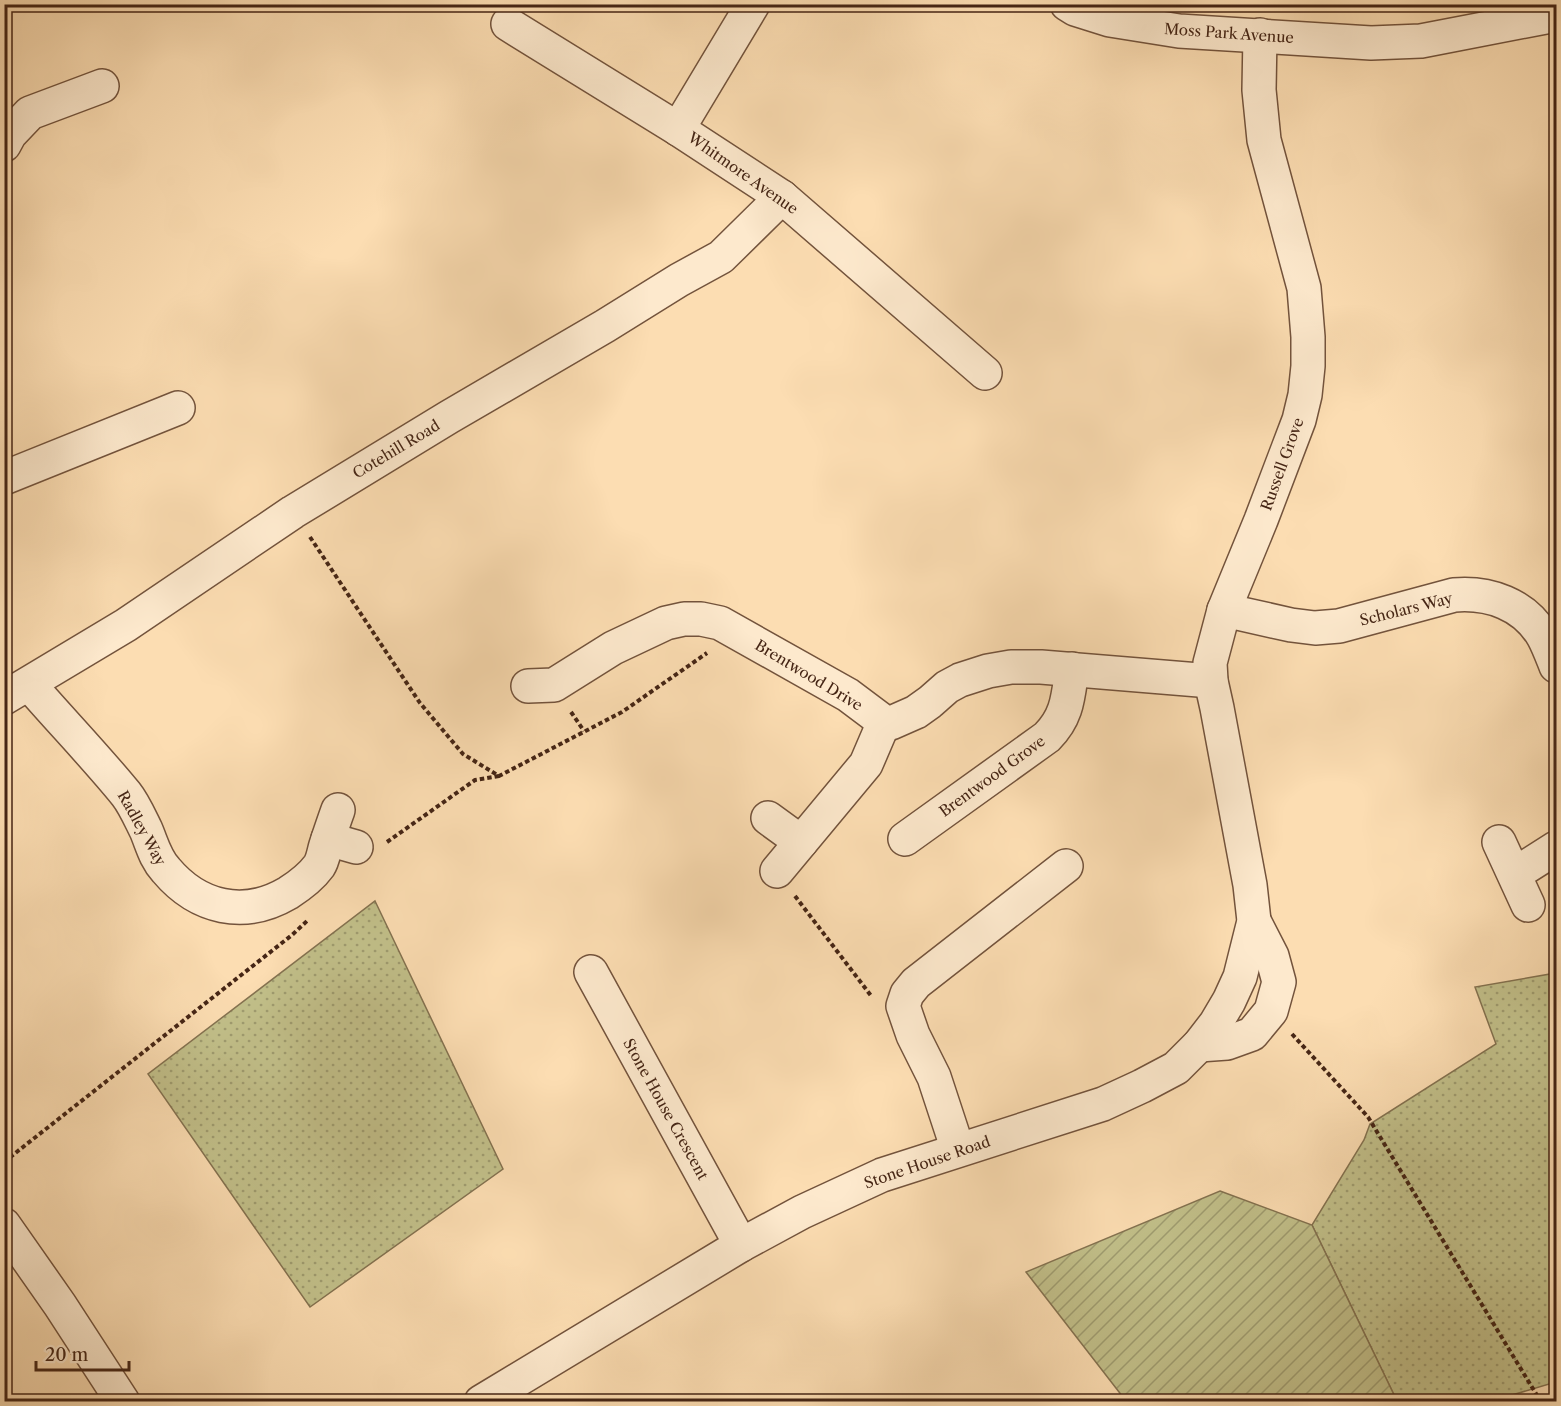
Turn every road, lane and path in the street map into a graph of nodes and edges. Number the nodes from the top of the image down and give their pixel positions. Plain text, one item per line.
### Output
1 (753, 4) edge
2 (1067, 4) edge
3 (1113, 12) edge
4 (1557, 15) edge
5 (508, 24) dead end
6 (1260, 35) junction
7 (102, 86) dead end
8 (678, 129) junction
9 (4, 145) edge
10 (782, 196) junction
11 (985, 374) dead end
12 (178, 408) dead end
13 (4, 478) edge
14 (292, 512) junction
15 (1224, 610) junction
16 (736, 632) junction
17 (1557, 666) edge
18 (1072, 669) junction
19 (1211, 681) junction
20 (547, 688) dead end
21 (17, 691) edge
22 (884, 722) junction
23 (499, 776) junction
24 (768, 818) dead end
25 (351, 836) joint
26 (905, 839) dead end
27 (801, 842) junction
28 (1499, 842) dead end
29 (1557, 848) edge
30 (1066, 866) dead end
31 (777, 871) joint
32 (1515, 874) junction
33 (1250, 885) joint
34 (1528, 904) dead end
35 (309, 919) dead end
36 (1254, 921) junction
37 (591, 972) dead end
38 (877, 1003) dead end
39 (1271, 1011) junction
40 (1199, 1045) junction
41 (958, 1150) junction
42 (4, 1162) edge
43 (4, 1225) edge
44 (741, 1245) junction
45 (123, 1401) edge
46 (481, 1401) edge
47 (1541, 1401) edge

1 - 8 street
2 - 3 street, Moss Park Avenue
3 - 6 street, Moss Park Avenue
4 - 6 street, Moss Park Avenue
5 - 8 street, Whitmore Avenue
6 - 15 street, Russell Grove
7 - 9 street
8 - 10 street, Whitmore Avenue
10 - 11 street, Whitmore Avenue
10 - 14 street, Cotehill Road
12 - 13 street
14 - 21 street, Cotehill Road
14 - 23 path
15 - 17 street, Scholars Way
15 - 19 street, Russell Grove
16 - 20 street, Brentwood Drive
16 - 22 street, Brentwood Drive
16 - 23 path
18 - 19 street
18 - 22 street
18 - 26 street, Brentwood Grove
19 - 33 street, Russell Grove
21 - 25 street, Radley Way
22 - 27 street
23 - 25 path
24 - 27 street
27 - 31 street
28 - 32 street
29 - 32 street
30 - 41 street
31 - 38 path
32 - 34 street
33 - 36 street, Stone House Road
35 - 42 path
36 - 39 street
36 - 40 street, Stone House Road
37 - 44 street, Stone House Crescent
39 - 40 street
39 - 47 path
40 - 41 street, Stone House Road
41 - 44 street, Stone House Road
43 - 45 street
44 - 46 street, Stone House Road

